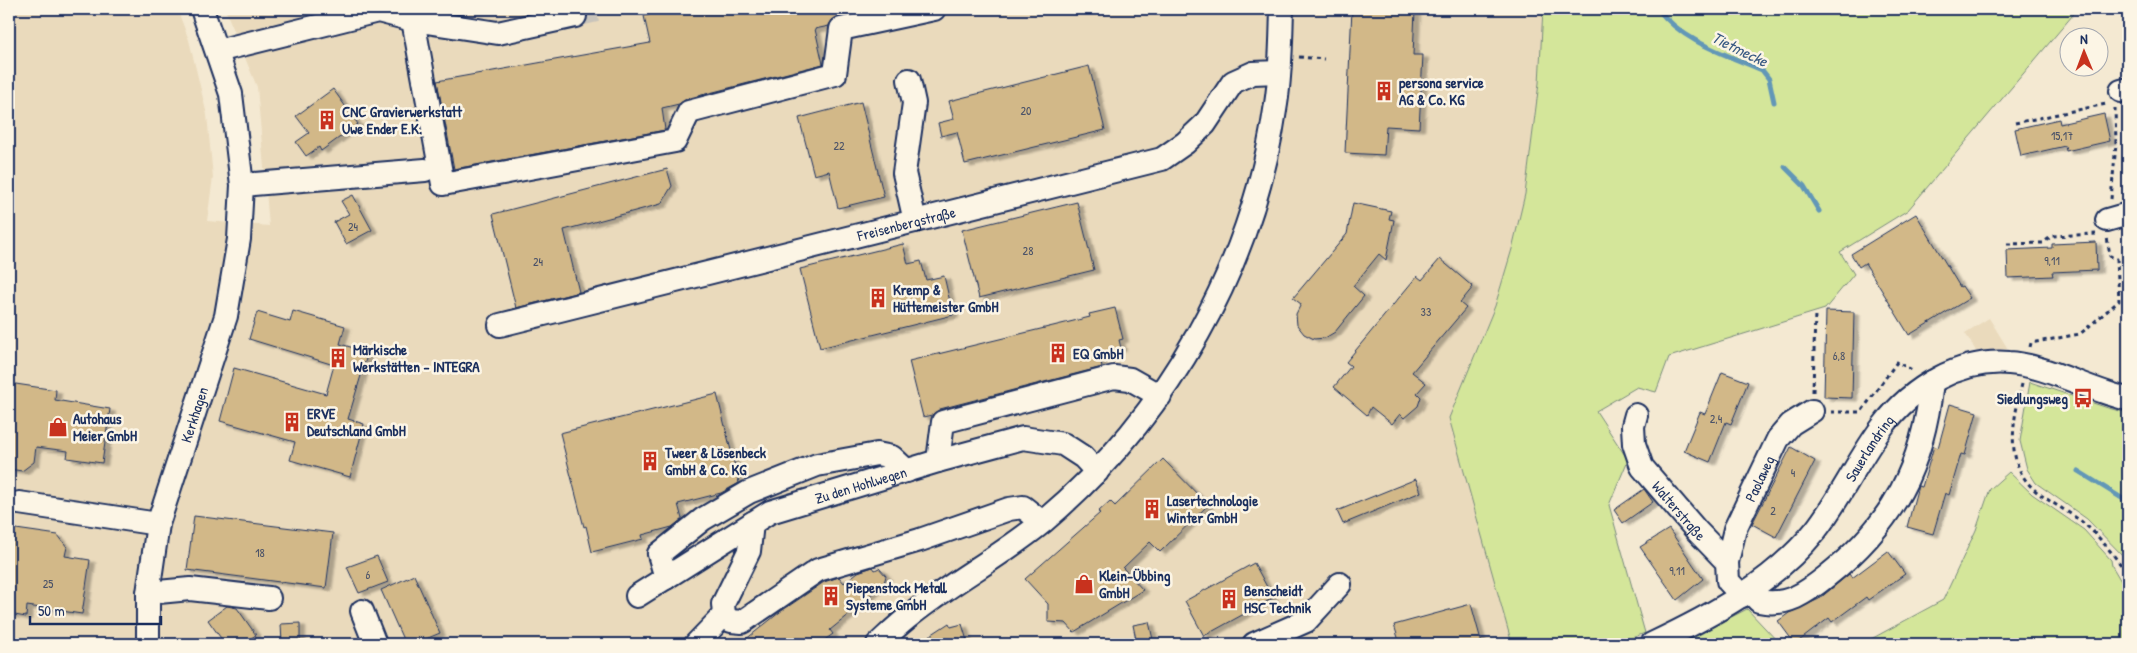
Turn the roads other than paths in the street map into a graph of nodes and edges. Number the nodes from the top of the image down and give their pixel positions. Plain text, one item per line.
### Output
1 (202, 9) edge
2 (934, 9) edge
3 (1282, 9) edge
4 (378, 10) edge
5 (575, 16) tunnel mouth
6 (413, 20) junction
7 (217, 51) junction
8 (1280, 64) junction
9 (910, 80) dead end
10 (425, 170) dead end
11 (242, 185) junction
12 (2128, 214) edge
13 (915, 221) junction
14 (2107, 227) road end
15 (500, 325) dead end
16 (1932, 382) junction
17 (1160, 396) junction
18 (2128, 399) edge
19 (1812, 411) road end
20 (1636, 416) dead end
21 (938, 461) junction
22 (907, 471) junction
23 (1097, 472) junction
24 (19, 503) dead end
25 (1042, 522) junction
26 (752, 523) junction
27 (158, 524) junction
28 (1727, 562) junction
29 (666, 578) junction
30 (1340, 584) dead end
31 (148, 593) junction
32 (1746, 593) junction
33 (637, 596) dead end
34 (269, 598) dead end
35 (362, 612) dead end
36 (724, 615) junction
37 (148, 644) edge
38 (375, 644) edge
39 (696, 644) edge
40 (878, 644) edge
41 (1254, 644) edge
42 (1652, 644) edge

1 - 7 street, Kerkhagen
2 - 6 street
3 - 8 street
4 - 6 street
4 - 7 street
5 - 6 street
7 - 11 street, Kerkhagen
8 - 13 street, Freisenbergstraße
8 - 17 street
9 - 13 street
10 - 11 street
11 - 27 street, Kerkhagen
12 - 14 street
13 - 15 street, Freisenbergstraße
16 - 18 street, Sauerlandring
16 - 32 street, Sauerlandring
16 - 32 street
17 - 21 street
17 - 23 street
19 - 28 street, Paolaweg
20 - 28 street, Walterstraße
21 - 22 street, Zu den Hohlwegen
21 - 23 street, Zu den Hohlwegen
22 - 26 street, Zu den Hohlwegen
22 - 29 street
23 - 25 street
24 - 27 street
25 - 36 street
25 - 40 street
26 - 29 street, Zu den Hohlwegen
26 - 36 street
27 - 31 street, Kerkhagen
28 - 32 street
29 - 33 street, Zu den Hohlwegen
30 - 41 street
31 - 34 street
31 - 37 street, Kerkhagen
32 - 42 street, Sauerlandring
35 - 38 street
36 - 39 street

